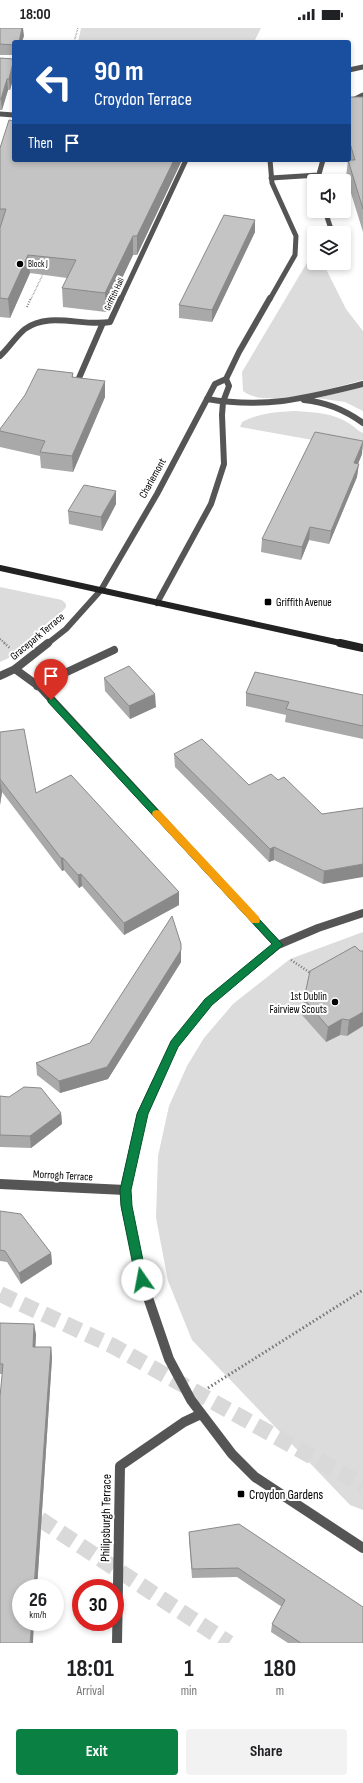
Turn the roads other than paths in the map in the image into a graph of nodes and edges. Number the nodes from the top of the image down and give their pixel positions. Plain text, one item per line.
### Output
1 (363, 67) edge
2 (351, 70) edge
3 (363, 95) edge
4 (351, 101) edge
5 (363, 101) edge
6 (351, 102) edge
7 (0, 114) edge
8 (12, 115) edge
9 (185, 162) edge
10 (270, 162) edge
11 (322, 162) edge
12 (318, 174) edge
13 (307, 177) edge
14 (271, 178) junction
15 (102, 325) junction
16 (0, 356) edge
17 (79, 378) edge
18 (226, 379) junction
19 (363, 384) edge
20 (207, 399) junction
21 (294, 400) junction
22 (223, 402) junction
23 (363, 423) edge
24 (0, 568) edge
25 (101, 590) junction
26 (157, 603) junction
27 (363, 648) edge
28 (114, 650) dead end
29 (15, 669) junction
30 (0, 676) edge
31 (38, 686) junction
32 (363, 913) edge
33 (278, 945) junction
34 (0, 1184) edge
35 (125, 1190) junction
36 (201, 1414) junction
37 (363, 1548) edge
38 (117, 1643) edge

1 - 2 street
3 - 4 street
5 - 6 street
7 - 8 street
9 - 15 street, Griffith Hall
10 - 14 street, Charlemont
11 - 12 street
13 - 14 street
14 - 18 street, Charlemont
15 - 16 street, Griffith Hall
15 - 17 street
18 - 20 street, Charlemont
18 - 22 street, Charlemont
19 - 21 street
20 - 22 street
20 - 25 street, Charlemont
21 - 22 street
21 - 23 street
22 - 26 street, Charlemont
24 - 25 main road
25 - 26 main road
25 - 29 street, Gracepark Terrace
26 - 27 main road
28 - 31 street
29 - 30 street, Gracepark Terrace
29 - 31 street
31 - 33 street
32 - 33 street
33 - 35 street
34 - 35 street, Morrogh Terrace
35 - 36 street
36 - 37 street
36 - 38 street, Philipsburgh Terrace

